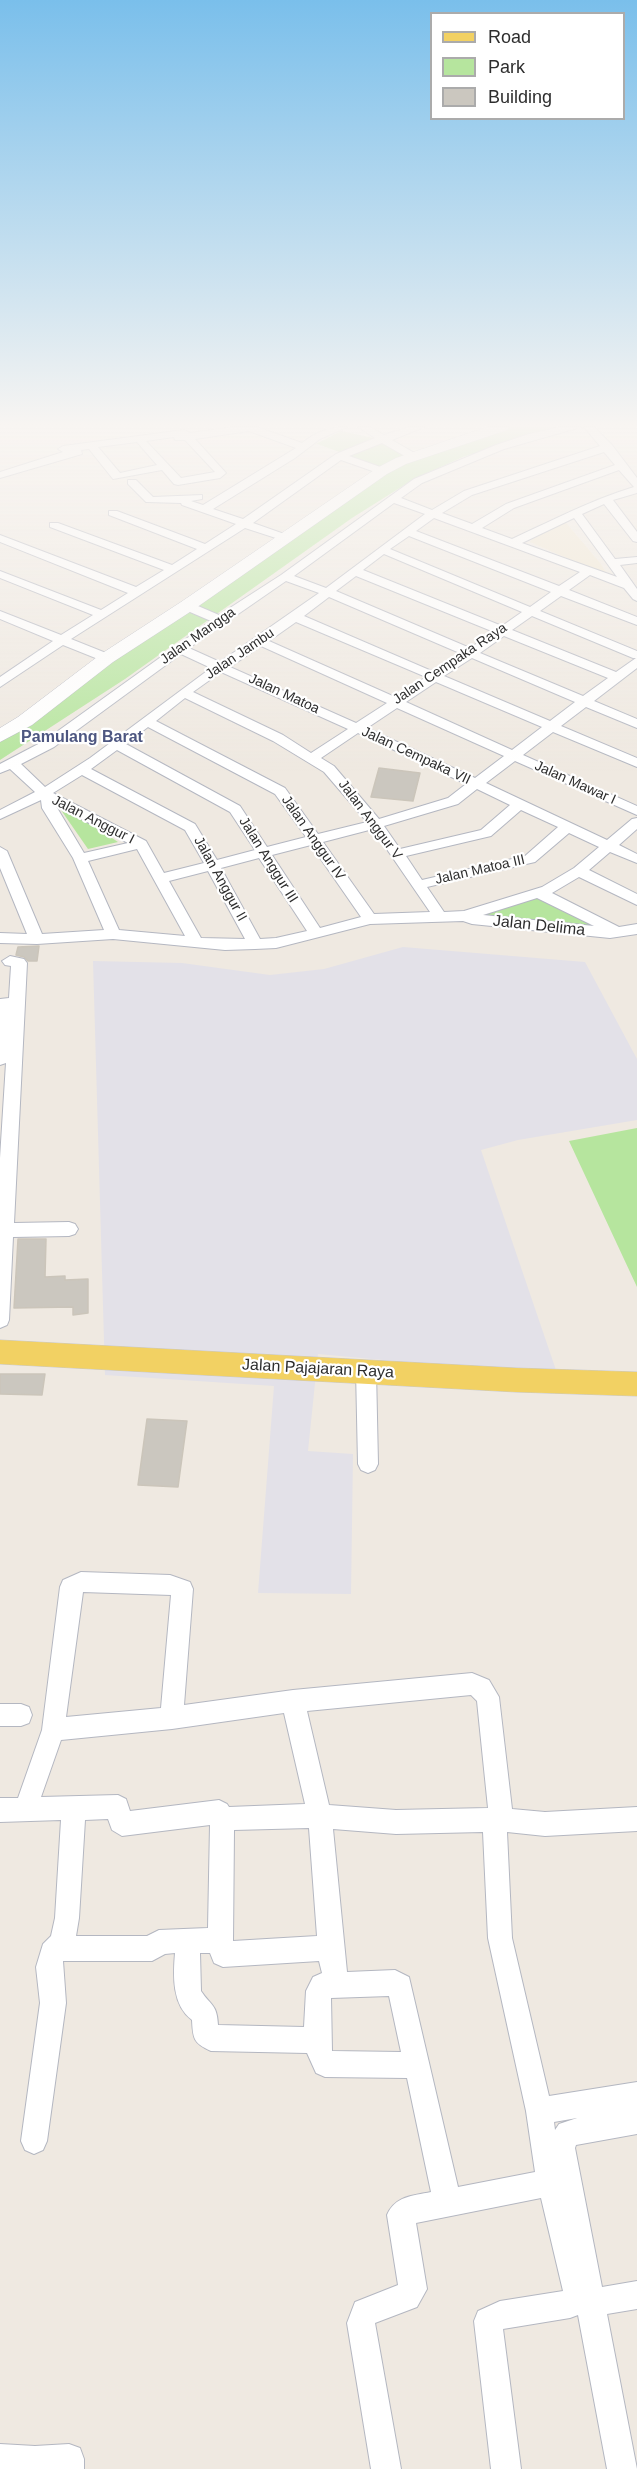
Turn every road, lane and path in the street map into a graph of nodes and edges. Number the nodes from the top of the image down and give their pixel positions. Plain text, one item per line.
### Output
1 (11, 542) edge
2 (100, 542) edge
3 (190, 542) edge
4 (215, 542) edge
5 (280, 542) edge
6 (333, 542) edge
7 (394, 542) edge
8 (435, 542) edge
9 (514, 542) edge
10 (597, 542) edge
11 (206, 548) junction
12 (382, 550) junction
13 (637, 560) edge
14 (612, 563) junction
15 (172, 569) junction
16 (355, 571) junction
17 (589, 571) junction
18 (0, 574) edge
19 (285, 577) junction
20 (627, 585) junction
21 (559, 590) junction
22 (137, 592) junction
23 (328, 592) junction
24 (637, 597) edge
25 (187, 606) junction
26 (529, 611) junction
27 (101, 614) junction
28 (0, 615) edge
29 (295, 617) junction
30 (220, 620) junction
31 (17, 621) junction
32 (637, 621) edge
33 (502, 630) junction
34 (0, 633) edge
35 (63, 639) junction
36 (260, 641) junction
37 (180, 649) junction
38 (471, 653) junction
39 (637, 654) edge
40 (107, 658) junction
41 (637, 662) edge
42 (222, 666) junction
43 (435, 677) junction
44 (617, 677) junction
45 (0, 683) edge
46 (184, 693) junction
47 (396, 701) junction
48 (584, 703) junction
49 (634, 718) edge
50 (147, 721) junction
51 (355, 727) junction
52 (551, 727) junction
53 (0, 736) edge
54 (116, 744) junction
55 (514, 755) junction
56 (312, 758) junction
57 (637, 763) edge
58 (6, 766) edge
59 (82, 769) junction
60 (476, 784) junction
61 (45, 794) junction
62 (518, 805) junction
63 (637, 811) edge
64 (0, 815) edge
65 (637, 822) edge
66 (376, 824) junction
67 (567, 827) junction
68 (314, 840) junction
69 (141, 844) junction
70 (609, 846) junction
71 (0, 851) edge
72 (263, 852) junction
73 (397, 854) junction
74 (80, 858) junction
75 (637, 859) edge
76 (213, 865) junction
77 (579, 871) junction
78 (162, 878) junction
79 (418, 885) junction
80 (539, 893) junction
81 (637, 900) edge
82 (465, 916) junction
83 (441, 918) junction
84 (370, 919) junction
85 (637, 929) edge
86 (620, 933) junction
87 (113, 934) junction
88 (316, 934) junction
89 (3, 938) edge
90 (36, 939) junction
91 (196, 942) junction
92 (255, 944) junction
93 (10, 961) junction
94 (3, 991) edge
95 (5, 1065) edge
96 (6, 1112) edge
97 (69, 1229) dead end
98 (2, 1230) edge
99 (0, 1320) edge
100 (0, 1352) edge
101 (366, 1370) junction
102 (637, 1384) edge
103 (368, 1464) dead end
104 (293, 1701) junction
105 (172, 1718) junction
106 (53, 1730) junction
107 (74, 1809) junction
108 (0, 1810) edge
109 (25, 1810) junction
110 (320, 1818) junction
111 (222, 1819) junction
112 (498, 1820) junction
113 (637, 1820) edge
114 (220, 1940) junction
115 (188, 1941) junction
116 (59, 1948) junction
117 (331, 1948) junction
118 (337, 1985) junction
119 (318, 2040) junction
120 (416, 2065) junction
121 (637, 2095) edge
122 (539, 2111) junction
123 (637, 2121) edge
124 (34, 2141) dead end
125 (550, 2178) junction
126 (447, 2201) junction
127 (637, 2295) edge
128 (591, 2303) junction
129 (0, 2458) edge
130 (69, 2469) edge
131 (386, 2469) edge
132 (506, 2469) edge
133 (622, 2469) edge

1 - 22 street
2 - 15 street
3 - 11 street
4 - 11 street
5 - 25 street
6 - 19 street, Jalan Mangga
7 - 12 street, Jalan Jambu
8 - 21 street
9 - 17 street
10 - 14 street
11 - 15 street
12 - 16 street, Jalan Jambu
12 - 26 street
13 - 14 street
14 - 20 street
15 - 22 street
16 - 23 street, Jalan Jambu
16 - 33 street
17 - 20 street
17 - 21 street, Jalan Cempaka Raya
18 - 27 street
19 - 23 street
19 - 30 street, Jalan Mangga
20 - 24 street
21 - 26 street, Jalan Cempaka Raya
21 - 32 street
22 - 27 street
23 - 29 street, Jalan Jambu
23 - 38 street
25 - 30 street
25 - 40 street
26 - 33 street, Jalan Cempaka Raya
26 - 39 street
27 - 35 street
28 - 31 street
29 - 36 street, Jalan Jambu
29 - 43 street
30 - 37 street, Jalan Mangga
31 - 34 street
31 - 35 street
33 - 38 street, Jalan Cempaka Raya
33 - 44 street
35 - 40 street
35 - 45 street
36 - 42 street, Jalan Jambu
36 - 47 street, Jalan Mawar I
37 - 42 street, Jalan Matoa
37 - 58 street, Jalan Mangga
38 - 43 street, Jalan Cempaka Raya
38 - 48 street
40 - 53 street
41 - 44 street
42 - 46 street, Jalan Jambu
42 - 51 street, Jalan Matoa
43 - 47 street, Jalan Cempaka Raya
43 - 52 street
44 - 48 street
46 - 50 street, Jalan Jambu
46 - 56 street, Jalan Anggur V
47 - 51 street, Jalan Cempaka Raya
47 - 55 street, Jalan Mawar I
48 - 49 street
48 - 52 street
50 - 54 street, Jalan Jambu
50 - 68 street, Jalan Anggur IV
51 - 56 street, Jalan Cempaka Raya
51 - 60 street, Jalan Cempaka VII
52 - 55 street
52 - 57 street
54 - 59 street, Jalan Jambu
54 - 72 street, Jalan Anggur III
55 - 60 street
55 - 63 street, Jalan Mawar I
56 - 66 street, Jalan Anggur V
58 - 61 street
59 - 61 street, Jalan Jambu
59 - 76 street, Jalan Anggur II
60 - 62 street
60 - 66 street
61 - 64 street, Jalan Jambu
61 - 69 street, Jalan Anggur I
61 - 74 street
62 - 67 street
62 - 73 street
65 - 70 street
66 - 68 street
66 - 73 street, Jalan Anggur V
67 - 70 street
67 - 79 street, Jalan Matoa III
68 - 72 street
68 - 84 street, Jalan Anggur IV
69 - 74 street
69 - 78 street, Jalan Anggur I
70 - 75 street
70 - 77 street
71 - 90 street
72 - 76 street
72 - 88 street, Jalan Anggur III
73 - 79 street, Jalan Anggur V
74 - 87 street
76 - 78 street
76 - 92 street, Jalan Anggur II
77 - 80 street
77 - 81 street
78 - 91 street, Jalan Anggur I
79 - 83 street, Jalan Anggur V
80 - 82 street
80 - 86 street
82 - 83 street, Jalan Delima
82 - 86 street, Jalan Delima
83 - 84 street, Jalan Delima
84 - 88 street, Jalan Delima
85 - 86 street, Jalan Delima
87 - 90 street, Jalan Delima
87 - 91 street, Jalan Delima
88 - 92 street, Jalan Delima
89 - 90 street, Jalan Delima
89 - 93 street
91 - 92 street, Jalan Delima
93 - 94 street
93 - 95 street
94 - 95 street
95 - 96 street
96 - 98 street
97 - 98 street
98 - 99 street
100 - 101 main road, Jalan Pajajaran Raya
101 - 102 main road, Jalan Pajajaran Raya
101 - 103 street
104 - 105 street
104 - 110 street
104 - 112 street
105 - 106 street
105 - 106 street
106 - 109 street
107 - 109 street
107 - 111 street
107 - 116 street
108 - 109 street
110 - 111 street
110 - 112 street
110 - 117 street
111 - 114 street
112 - 113 street
112 - 122 street
114 - 115 street
114 - 117 street
115 - 116 street
115 - 119 street
116 - 124 street
117 - 118 street
118 - 119 street
118 - 120 street
119 - 120 street
120 - 126 street
121 - 122 street
122 - 125 street
123 - 128 street
125 - 126 street
125 - 132 street
126 - 131 street
127 - 128 street
128 - 133 street
129 - 130 street

